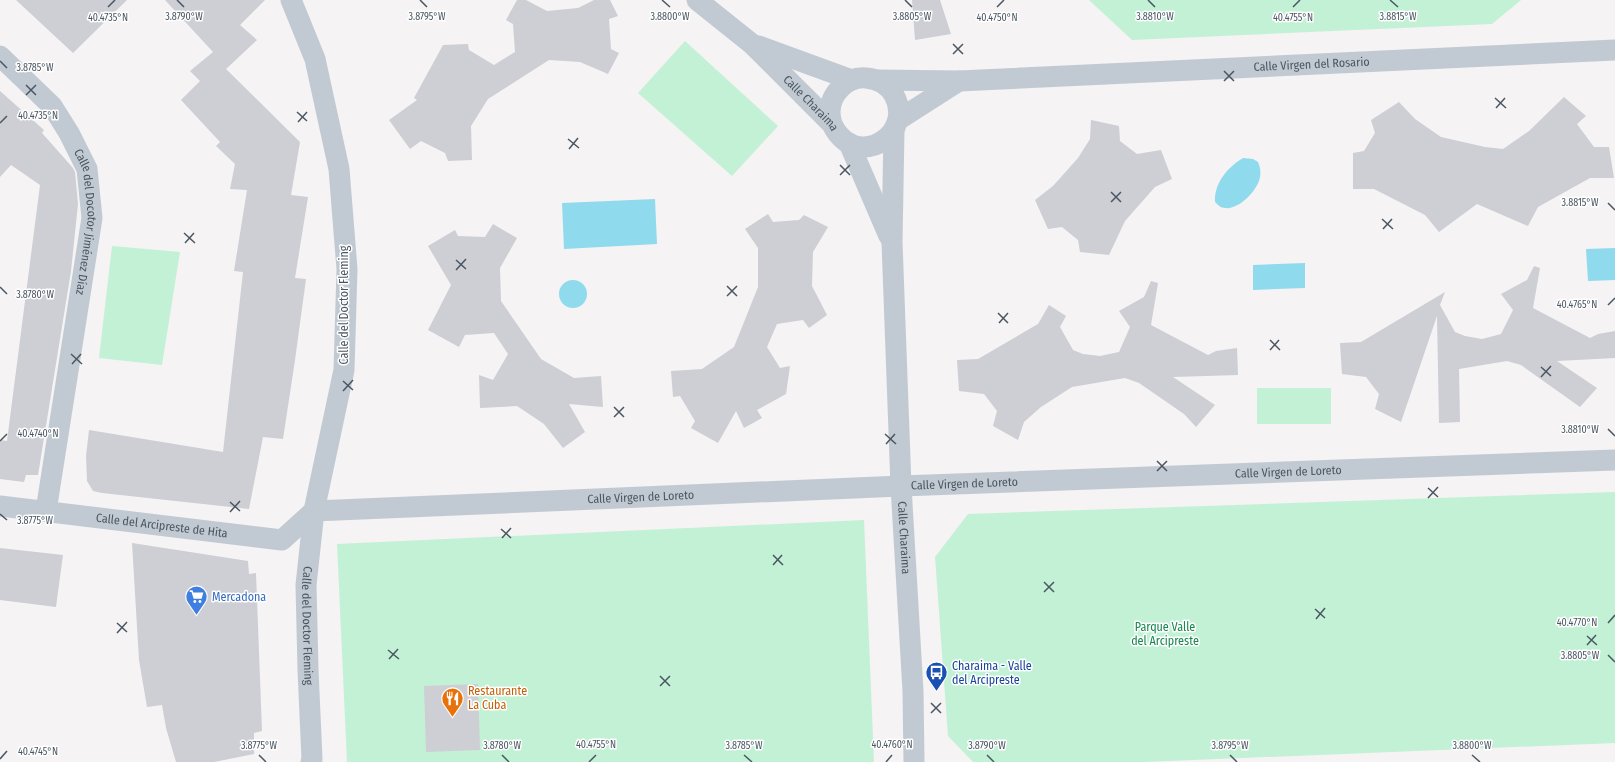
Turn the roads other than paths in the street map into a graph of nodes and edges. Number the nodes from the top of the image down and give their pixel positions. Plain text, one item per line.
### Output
1 (291, 0) edge
2 (696, 0) edge
3 (752, 44) junction
4 (1615, 50) edge
5 (0, 56) edge
6 (852, 80) junction
7 (877, 80) junction
8 (959, 81) junction
9 (832, 124) junction
10 (896, 125) junction
11 (849, 143) junction
12 (892, 242) junction
13 (1615, 460) edge
14 (901, 486) junction
15 (0, 506) edge
16 (46, 511) junction
17 (314, 511) junction
18 (310, 761) edge
19 (914, 762) edge

1 - 17 street, Calle del Doctor Fleming
2 - 3 street, Calle Charaima
3 - 6 street, Calle Charaima
3 - 9 street, Calle Charaima
4 - 8 street, Calle Virgen del Rosario
5 - 16 street, Calle del Docotor Jiménez Díaz
6 - 7 street, Calle Charaima
6 - 9 street, Calle Charaima
7 - 8 street, Calle Virgen del Rosario
7 - 10 street, Calle Charaima
8 - 10 street, Calle Virgen del Rosario
9 - 11 street
10 - 11 street
10 - 12 street, Calle Charaima
11 - 12 street, Calle Charaima
12 - 14 street, Calle Charaima
13 - 14 street, Calle Virgen de Loreto
14 - 17 street, Calle Virgen de Loreto
14 - 19 street, Calle Charaima
15 - 16 street, Calle del Arcipreste de Hita
16 - 17 street, Calle del Arcipreste de Hita
17 - 18 street, Calle del Doctor Fleming

